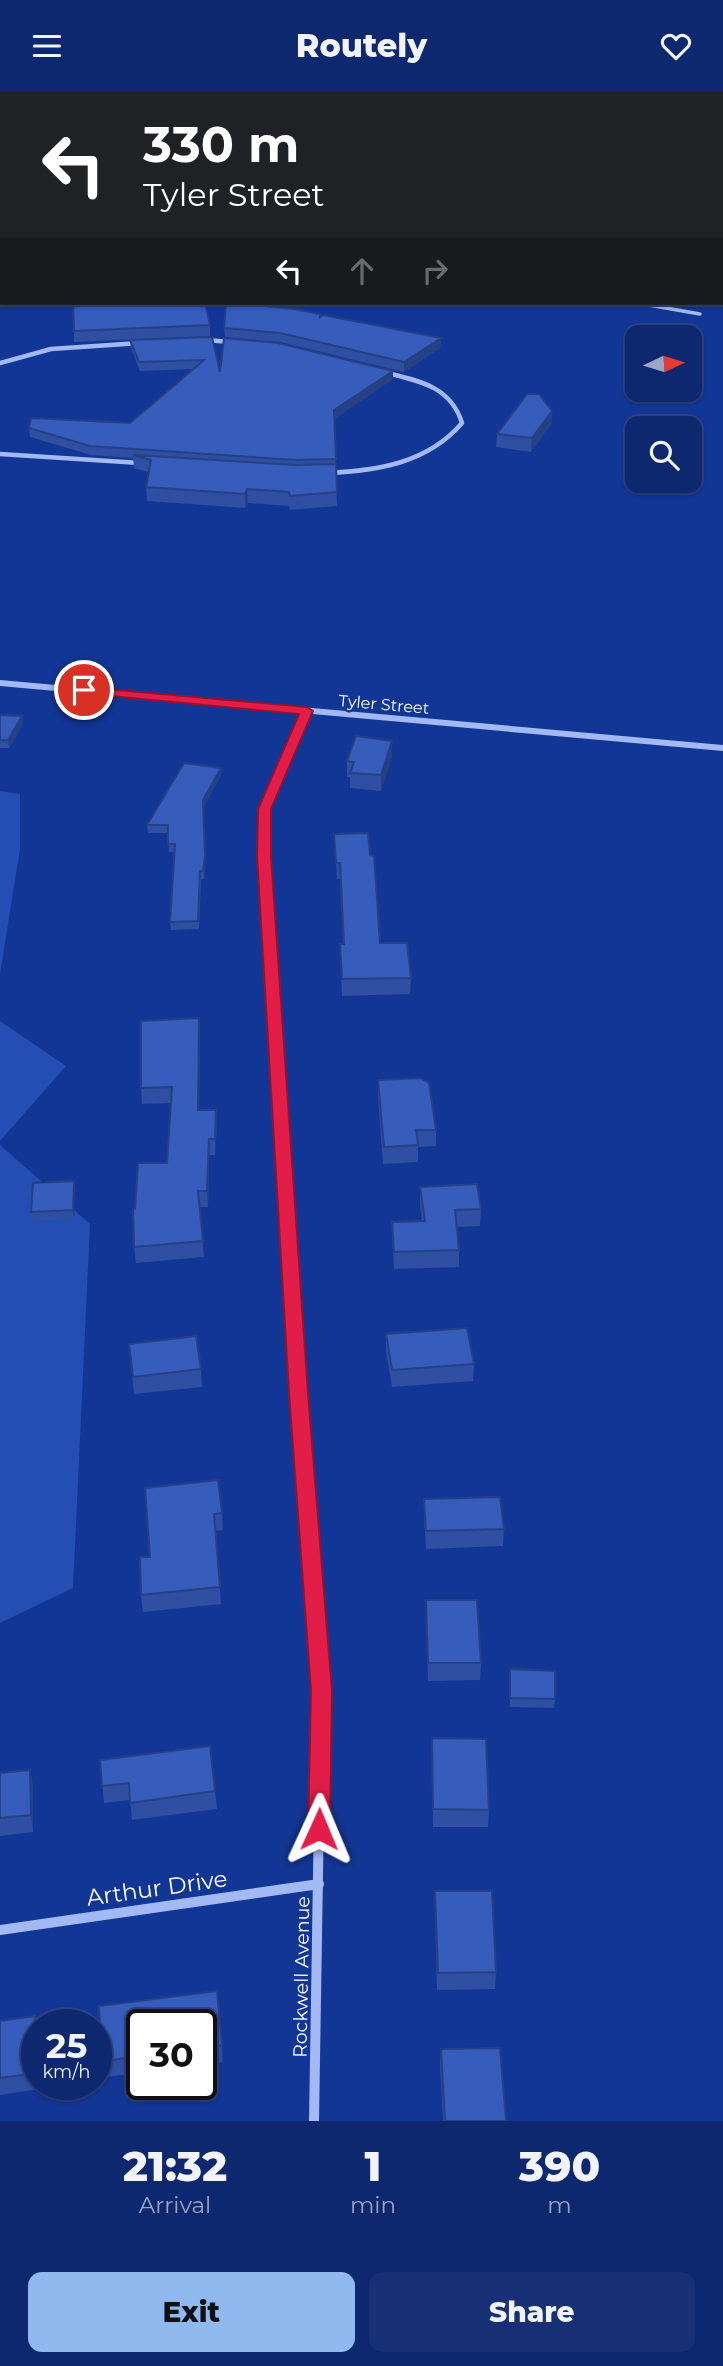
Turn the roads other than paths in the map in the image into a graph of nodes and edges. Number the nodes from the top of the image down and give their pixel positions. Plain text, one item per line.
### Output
1 (648, 305) edge
2 (700, 314) dead end
3 (203, 340) edge
4 (152, 342) edge
5 (241, 343) edge
6 (0, 363) edge
7 (385, 372) edge
8 (0, 454) edge
9 (148, 464) edge
10 (324, 473) edge
11 (0, 683) edge
12 (307, 711) junction
13 (723, 748) edge
14 (318, 1884) junction
15 (0, 1930) edge
16 (314, 2121) edge

1 - 2 street
3 - 5 street
4 - 6 street
7 - 10 street
8 - 9 street
11 - 12 street, Tyler Street
12 - 13 street, Tyler Street
12 - 14 street, Rockwell Avenue
14 - 15 street, Arthur Drive
14 - 16 street, Rockwell Avenue

